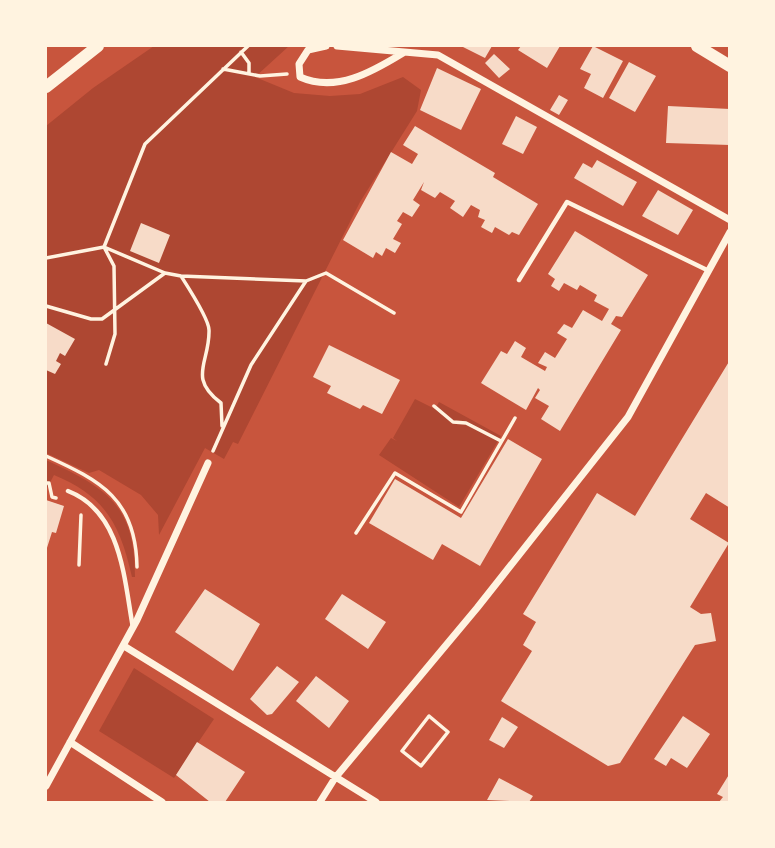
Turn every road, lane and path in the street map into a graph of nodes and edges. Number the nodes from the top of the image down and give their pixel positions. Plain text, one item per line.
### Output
1 (98, 46) edge
2 (248, 46) edge
3 (326, 46) edge
4 (337, 46) edge
5 (443, 46) edge
6 (697, 46) edge
7 (241, 52) junction
8 (404, 53) junction
9 (438, 55) junction
10 (730, 66) edge
11 (223, 69) junction
12 (249, 73) junction
13 (300, 73) junction
14 (46, 87) edge
15 (730, 220) edge
16 (730, 232) edge
17 (104, 247) junction
18 (46, 258) edge
19 (707, 270) junction
20 (165, 273) junction
21 (181, 276) junction
22 (519, 280) dead end
23 (306, 281) junction
24 (46, 306) edge
25 (114, 312) junction
26 (394, 313) dead end
27 (106, 364) dead end
28 (434, 406) dead end
29 (515, 418) dead end
30 (222, 430) junction
31 (501, 441) junction
32 (208, 463) joint
33 (68, 491) dead end
34 (81, 513) dead end
35 (356, 533) dead end
36 (79, 565) dead end
37 (133, 628) junction
38 (124, 646) junction
39 (429, 716) joint
40 (70, 742) junction
41 (335, 778) junction
42 (46, 786) edge
43 (162, 803) edge
44 (320, 803) edge
45 (376, 803) edge

1 - 14 street
2 - 7 path
3 - 13 street
4 - 8 street
5 - 9 street
6 - 10 street
7 - 11 path
7 - 12 path
8 - 9 street
8 - 13 street
9 - 15 street
11 - 12 path
11 - 17 path
12 - 13 path
16 - 19 street
17 - 18 path
17 - 20 path
17 - 25 path
19 - 22 lane
19 - 41 street
20 - 21 path
20 - 25 path
21 - 23 path
21 - 30 path
23 - 26 path
23 - 30 path
24 - 25 path
25 - 27 path
28 - 31 path
29 - 31 path
30 - 32 path
31 - 35 path
32 - 37 street
33 - 37 lane
34 - 36 path
37 - 38 street
38 - 40 street
38 - 41 street
39 - 39 path
40 - 42 street
40 - 43 street
41 - 44 street
41 - 45 street

